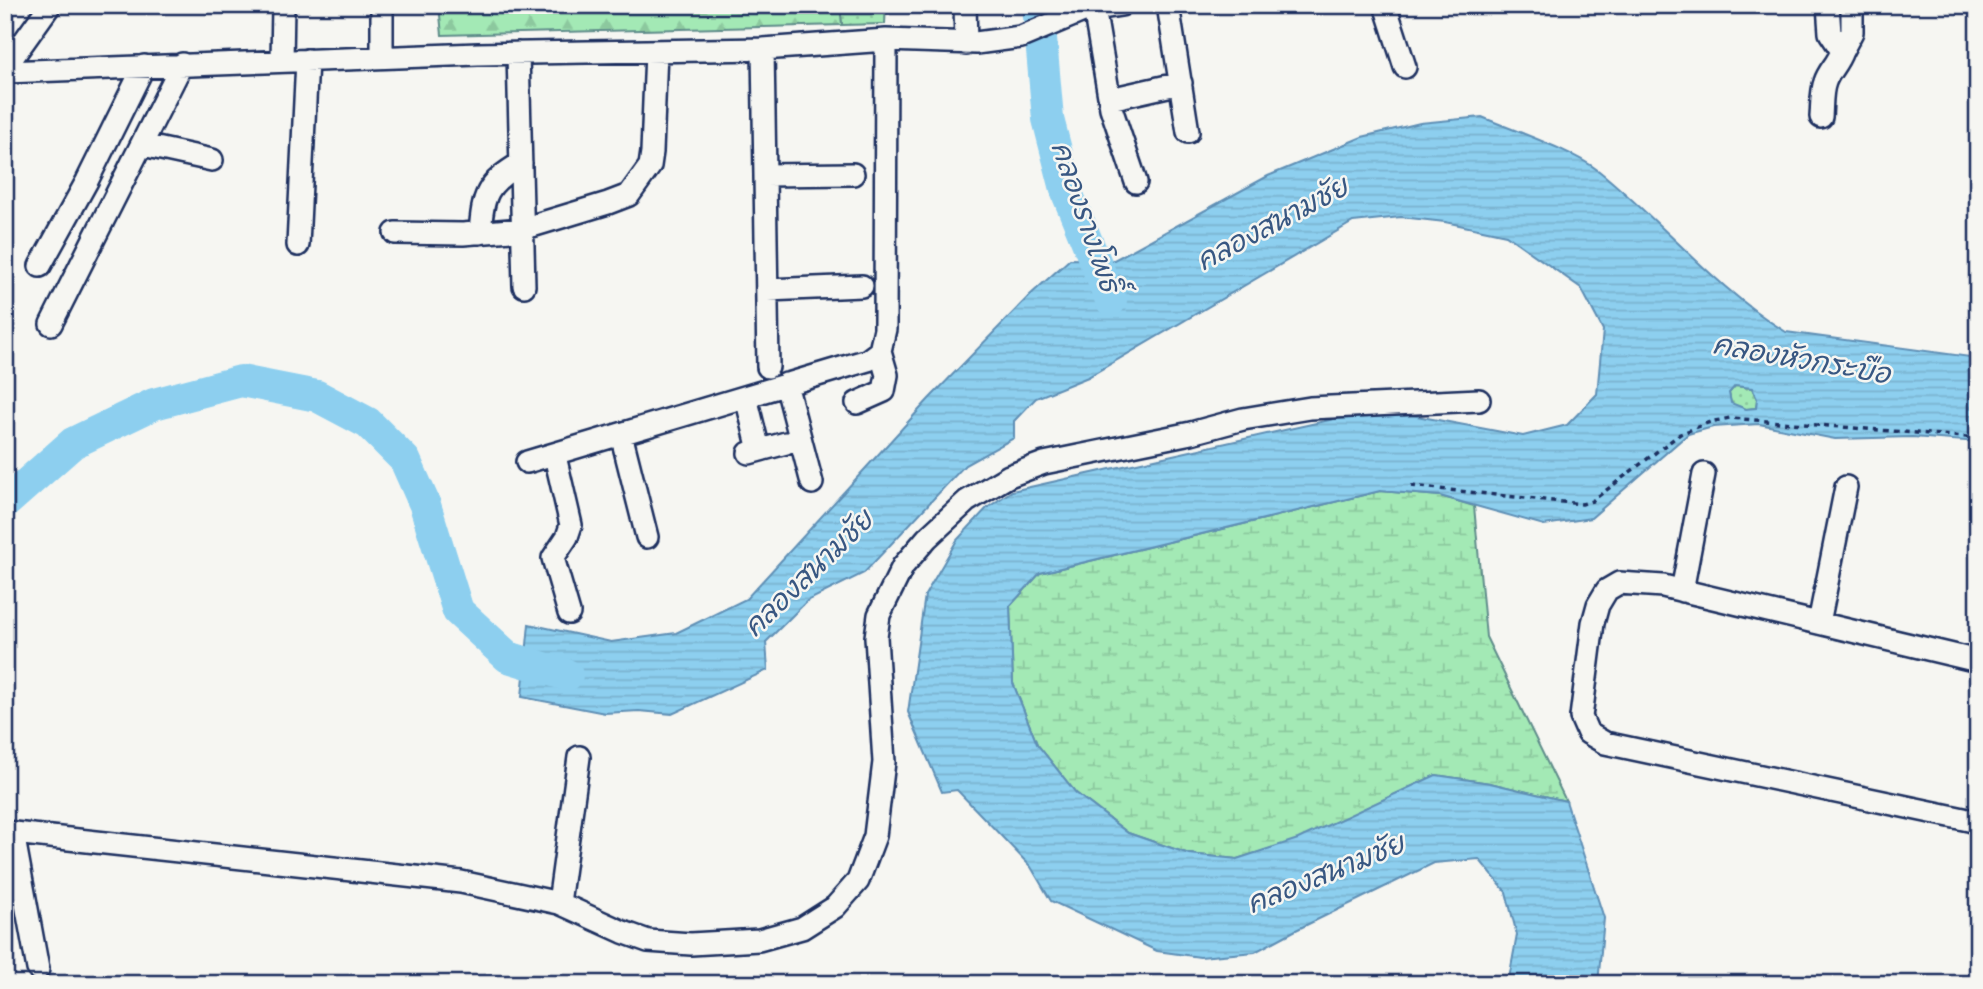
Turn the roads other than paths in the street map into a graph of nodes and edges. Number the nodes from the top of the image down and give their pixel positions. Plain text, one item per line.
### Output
1 (50, 5) edge
2 (283, 5) edge
3 (382, 5) edge
4 (965, 5) edge
5 (1121, 5) edge
6 (1168, 5) edge
7 (1385, 5) edge
8 (1828, 5) edge
9 (1852, 5) edge
10 (1094, 8) junction
11 (886, 40) junction
12 (966, 44) junction
13 (763, 49) junction
14 (656, 51) junction
15 (1842, 51) junction
16 (518, 53) junction
17 (382, 57) junction
18 (307, 60) junction
19 (282, 61) junction
20 (183, 64) junction
21 (144, 66) junction
22 (1405, 67) dead end
23 (5, 70) edge
24 (1181, 83) junction
25 (1110, 99) junction
26 (1821, 117) dead end
27 (1188, 132) dead end
28 (143, 145) junction
29 (212, 160) dead end
30 (521, 163) junction
31 (853, 174) dead end
32 (765, 175) junction
33 (1136, 182) dead end
34 (522, 229) junction
35 (395, 233) dead end
36 (480, 233) junction
37 (298, 245) dead end
38 (40, 266) dead end
39 (524, 286) dead end
40 (862, 286) dead end
41 (767, 290) junction
42 (51, 324) dead end
43 (880, 351) junction
44 (768, 367) dead end
45 (786, 384) junction
46 (746, 397) junction
47 (1479, 400) dead end
48 (857, 403) dead end
49 (621, 434) junction
50 (786, 443) dead end
51 (555, 456) junction
52 (527, 462) dead end
53 (1704, 474) dead end
54 (812, 483) dead end
55 (1846, 487) dead end
56 (647, 537) dead end
57 (1682, 591) junction
58 (569, 613) dead end
59 (1819, 623) junction
60 (1978, 660) edge
61 (579, 757) dead end
62 (1978, 822) edge
63 (9, 833) edge
64 (559, 903) junction
65 (38, 969) dead end

1 - 23 street
2 - 19 street
3 - 17 street
4 - 12 street
5 - 10 street
6 - 24 street
7 - 22 street
8 - 15 street
9 - 15 street
10 - 12 street
10 - 25 street
11 - 12 street
11 - 13 street
11 - 43 street
13 - 14 street
13 - 32 street
14 - 16 street
14 - 34 street
15 - 26 street
16 - 17 street
16 - 30 street
17 - 18 street
18 - 19 street
18 - 37 street
19 - 20 street
20 - 21 street
20 - 28 street
21 - 23 street
21 - 38 street
24 - 25 street
24 - 27 street
25 - 33 street
28 - 29 street
28 - 42 street
30 - 34 street
30 - 36 street
31 - 32 street
32 - 41 street
34 - 36 street
34 - 39 street
35 - 36 street
40 - 41 street
41 - 44 street
43 - 45 street
43 - 48 street
45 - 46 street
45 - 54 street
46 - 49 street
46 - 50 street
47 - 64 street
49 - 51 street
49 - 56 street
51 - 52 street
51 - 58 street
53 - 57 street
55 - 59 street
57 - 59 street
57 - 62 street
59 - 60 street
61 - 64 street
63 - 64 street
63 - 65 street

